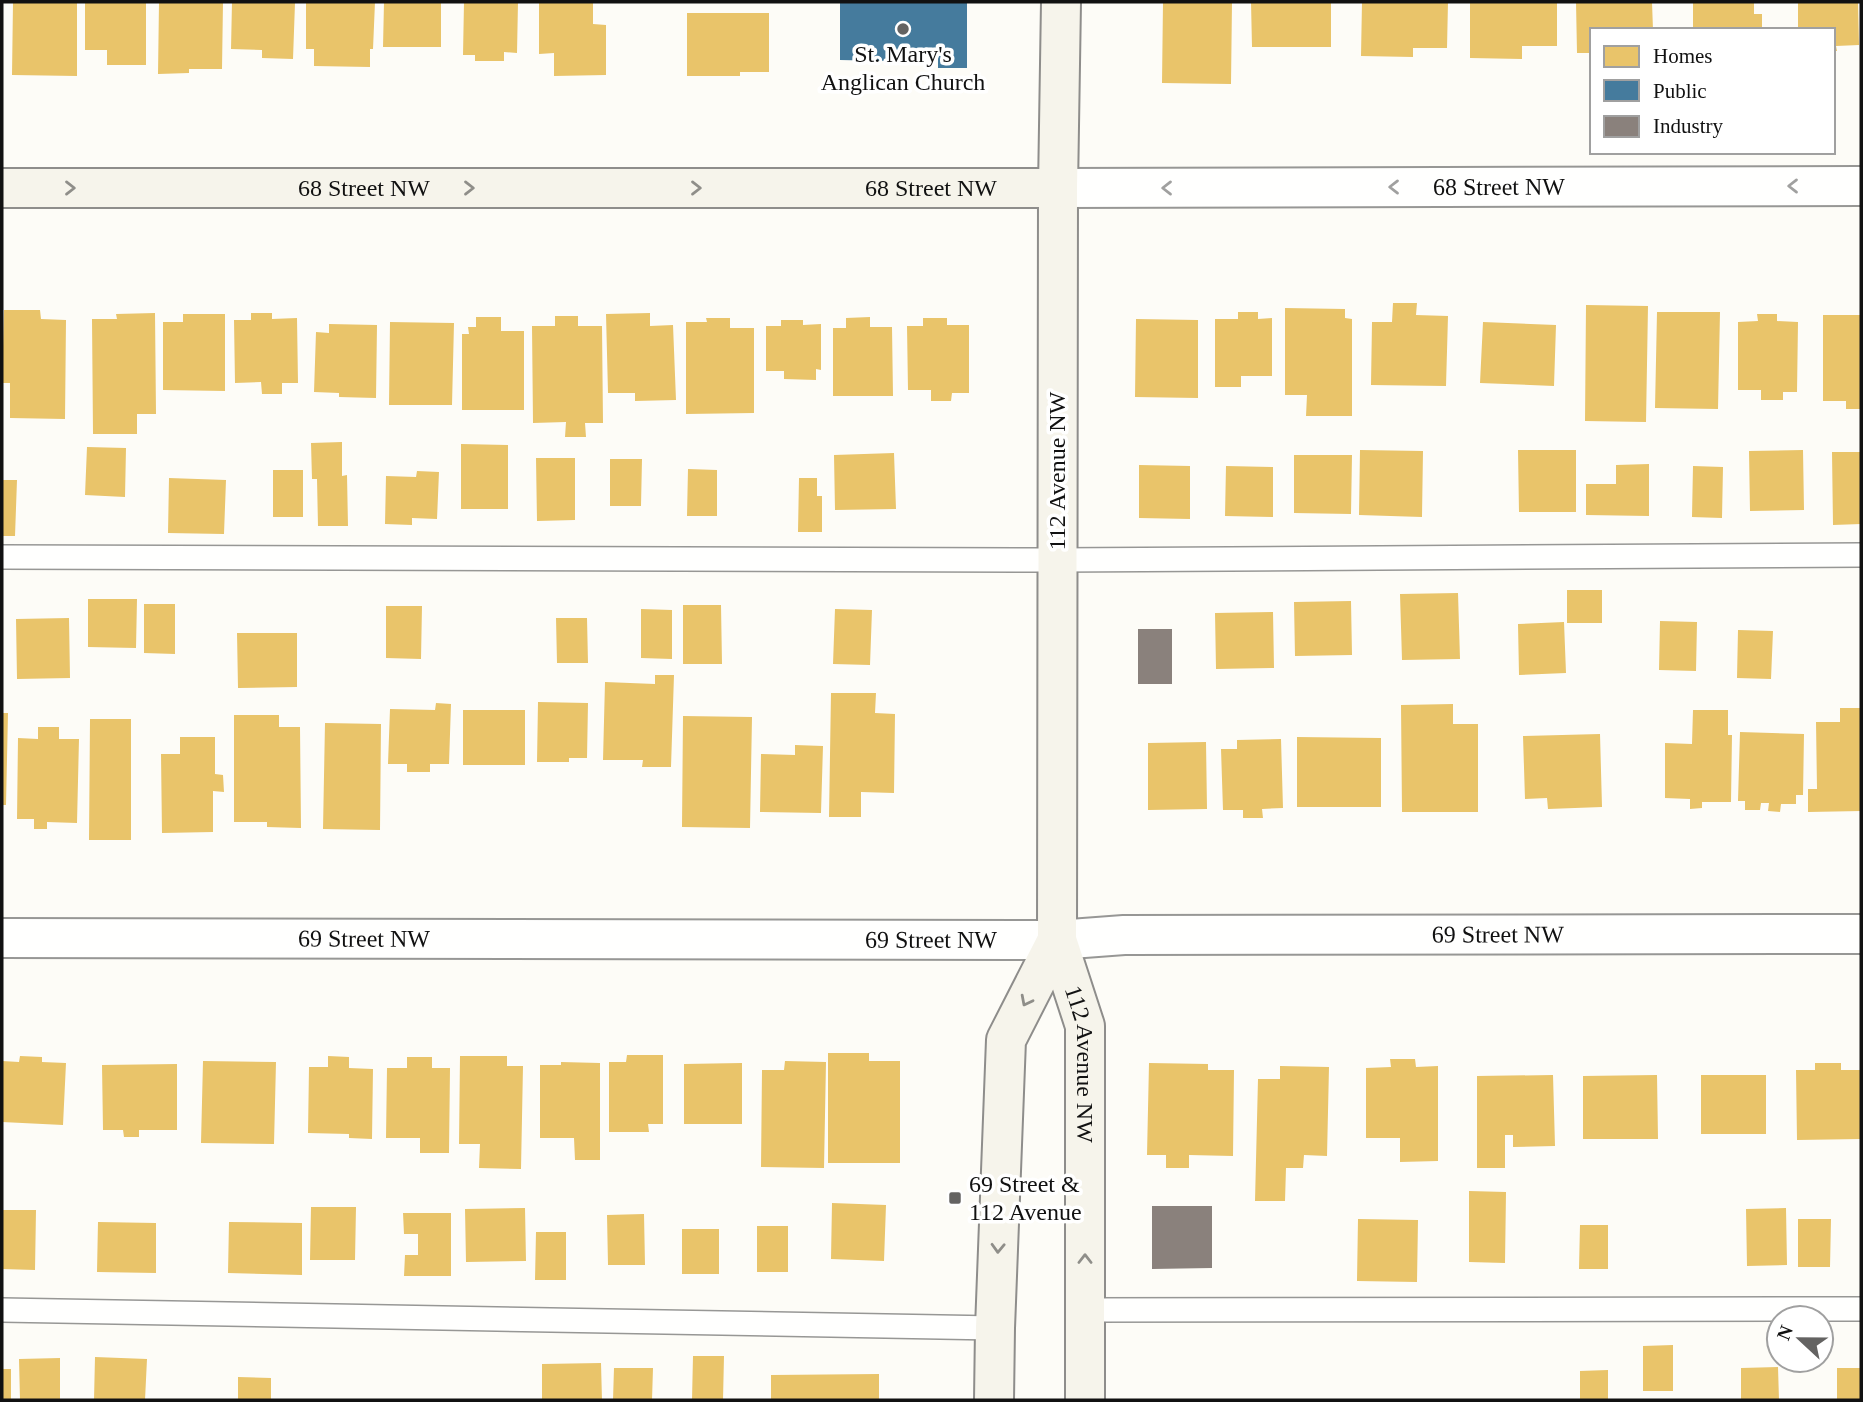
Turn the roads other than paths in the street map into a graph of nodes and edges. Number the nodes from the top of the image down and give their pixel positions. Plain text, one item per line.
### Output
1 (1061, 2) edge
2 (1861, 186) edge
3 (2, 188) edge
4 (1058, 188) junction
5 (1861, 555) edge
6 (2, 557) edge
7 (1057, 560) junction
8 (1861, 934) edge
9 (2, 938) edge
10 (1057, 940) junction
11 (1861, 1309) edge
12 (2, 1310) edge
13 (1085, 1310) junction
14 (995, 1328) junction
15 (994, 1400) edge
16 (1084, 1400) edge

1 - 4 main road, 112 Avenue NW
2 -> 4 street, 68 Street NW
3 -> 4 main road, 68 Street NW
4 - 7 main road, 112 Avenue NW
5 - 7 lane
6 - 7 lane
7 - 10 main road, 112 Avenue NW
8 - 10 street, 69 Street NW
9 - 10 street, 69 Street NW
13 -> 10 main road, 112 Avenue NW
10 -> 14 main road, 112 Avenue NW
11 - 13 lane
12 - 14 lane
13 - 16 main road, 112 Avenue NW
14 - 15 main road, 112 Avenue NW

